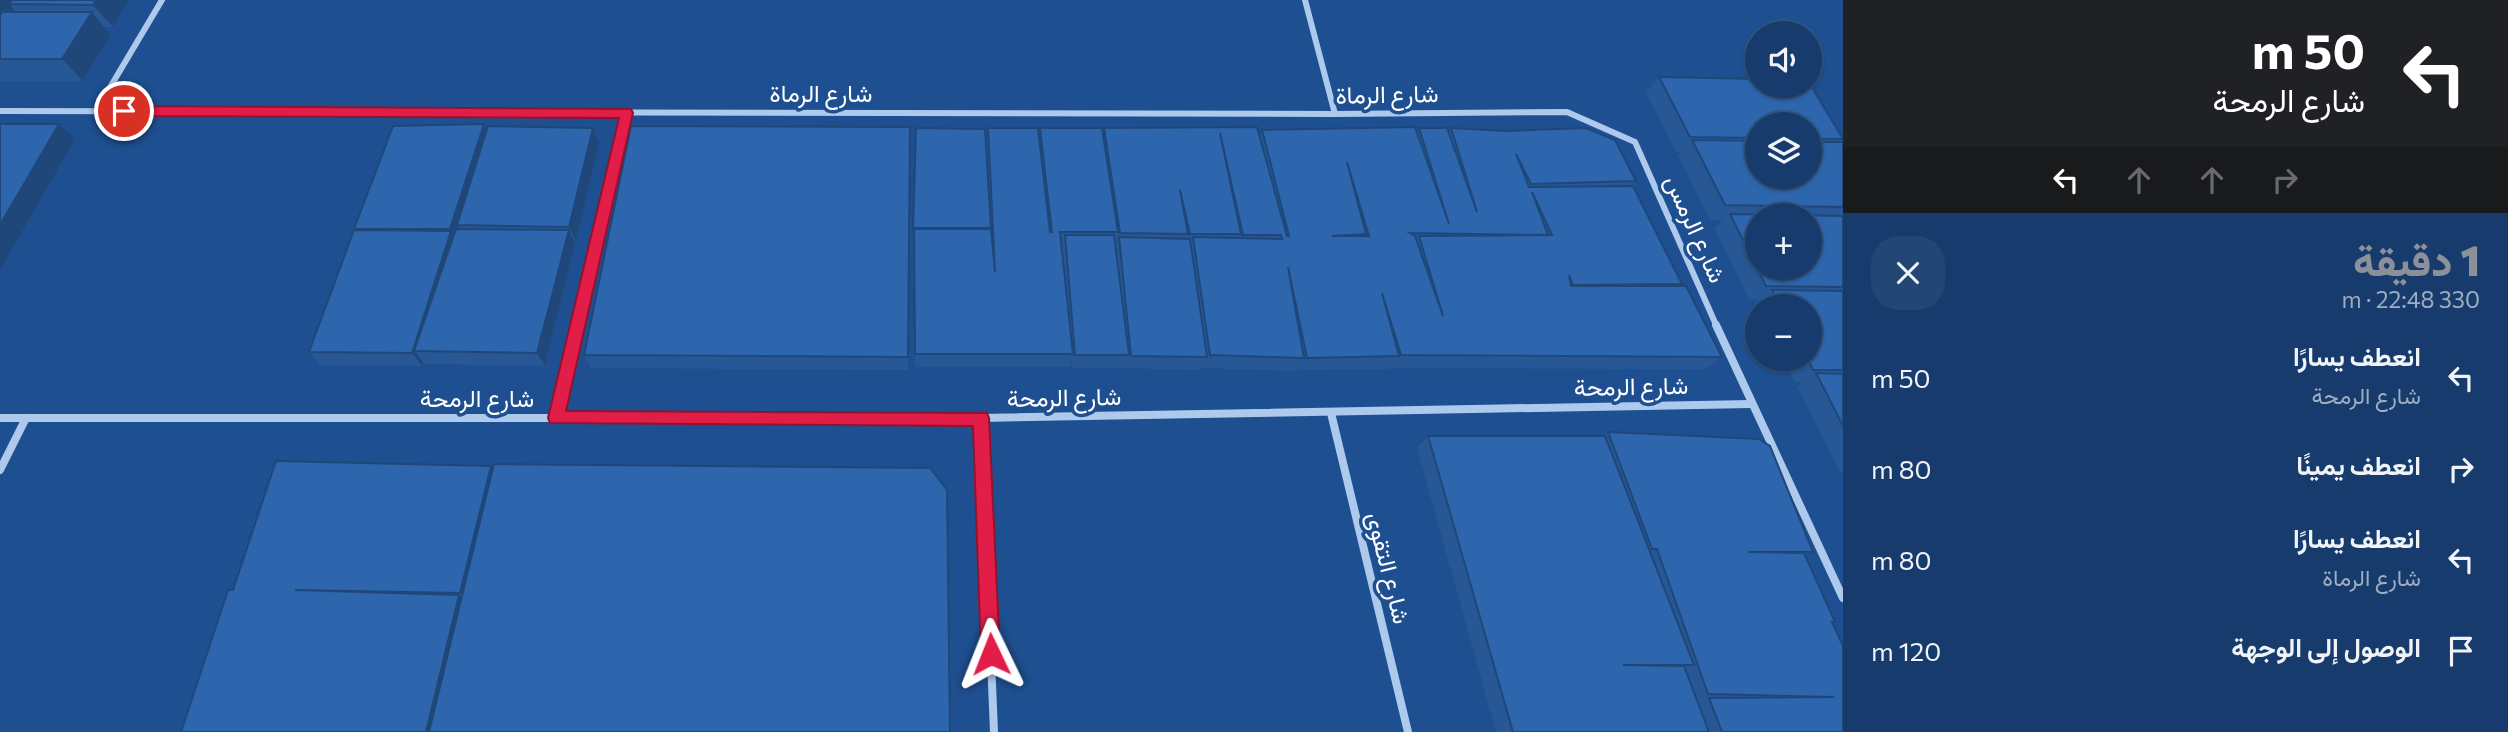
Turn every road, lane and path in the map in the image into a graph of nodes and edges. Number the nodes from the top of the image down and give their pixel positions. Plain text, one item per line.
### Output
1 (162, 0) edge
2 (1305, 0) edge
3 (0, 111) edge
4 (96, 111) junction
5 (627, 113) junction
6 (1335, 114) junction
7 (1635, 142) joint
8 (1751, 404) junction
9 (1331, 412) junction
10 (0, 418) edge
11 (26, 418) junction
12 (556, 418) junction
13 (981, 418) junction
14 (0, 470) edge
15 (1843, 598) edge
16 (994, 732) edge
17 (1408, 732) edge

1 - 4 street
2 - 6 street
3 - 4 street, شارع الرماة
4 - 5 street, شارع الرماة
5 - 6 street, شارع الرماة
5 - 12 street
6 - 7 street, شارع الرماة
7 - 8 street, شارع الرمس
8 - 9 street, شارع الرمحة
8 - 15 street, شارع الرمس
9 - 13 street, شارع الرمحة
9 - 17 street, شارع التقوى
10 - 11 street, شارع الرمحة
11 - 12 street, شارع الرمحة
11 - 14 street
12 - 13 street, شارع الرمحة
13 - 16 street

